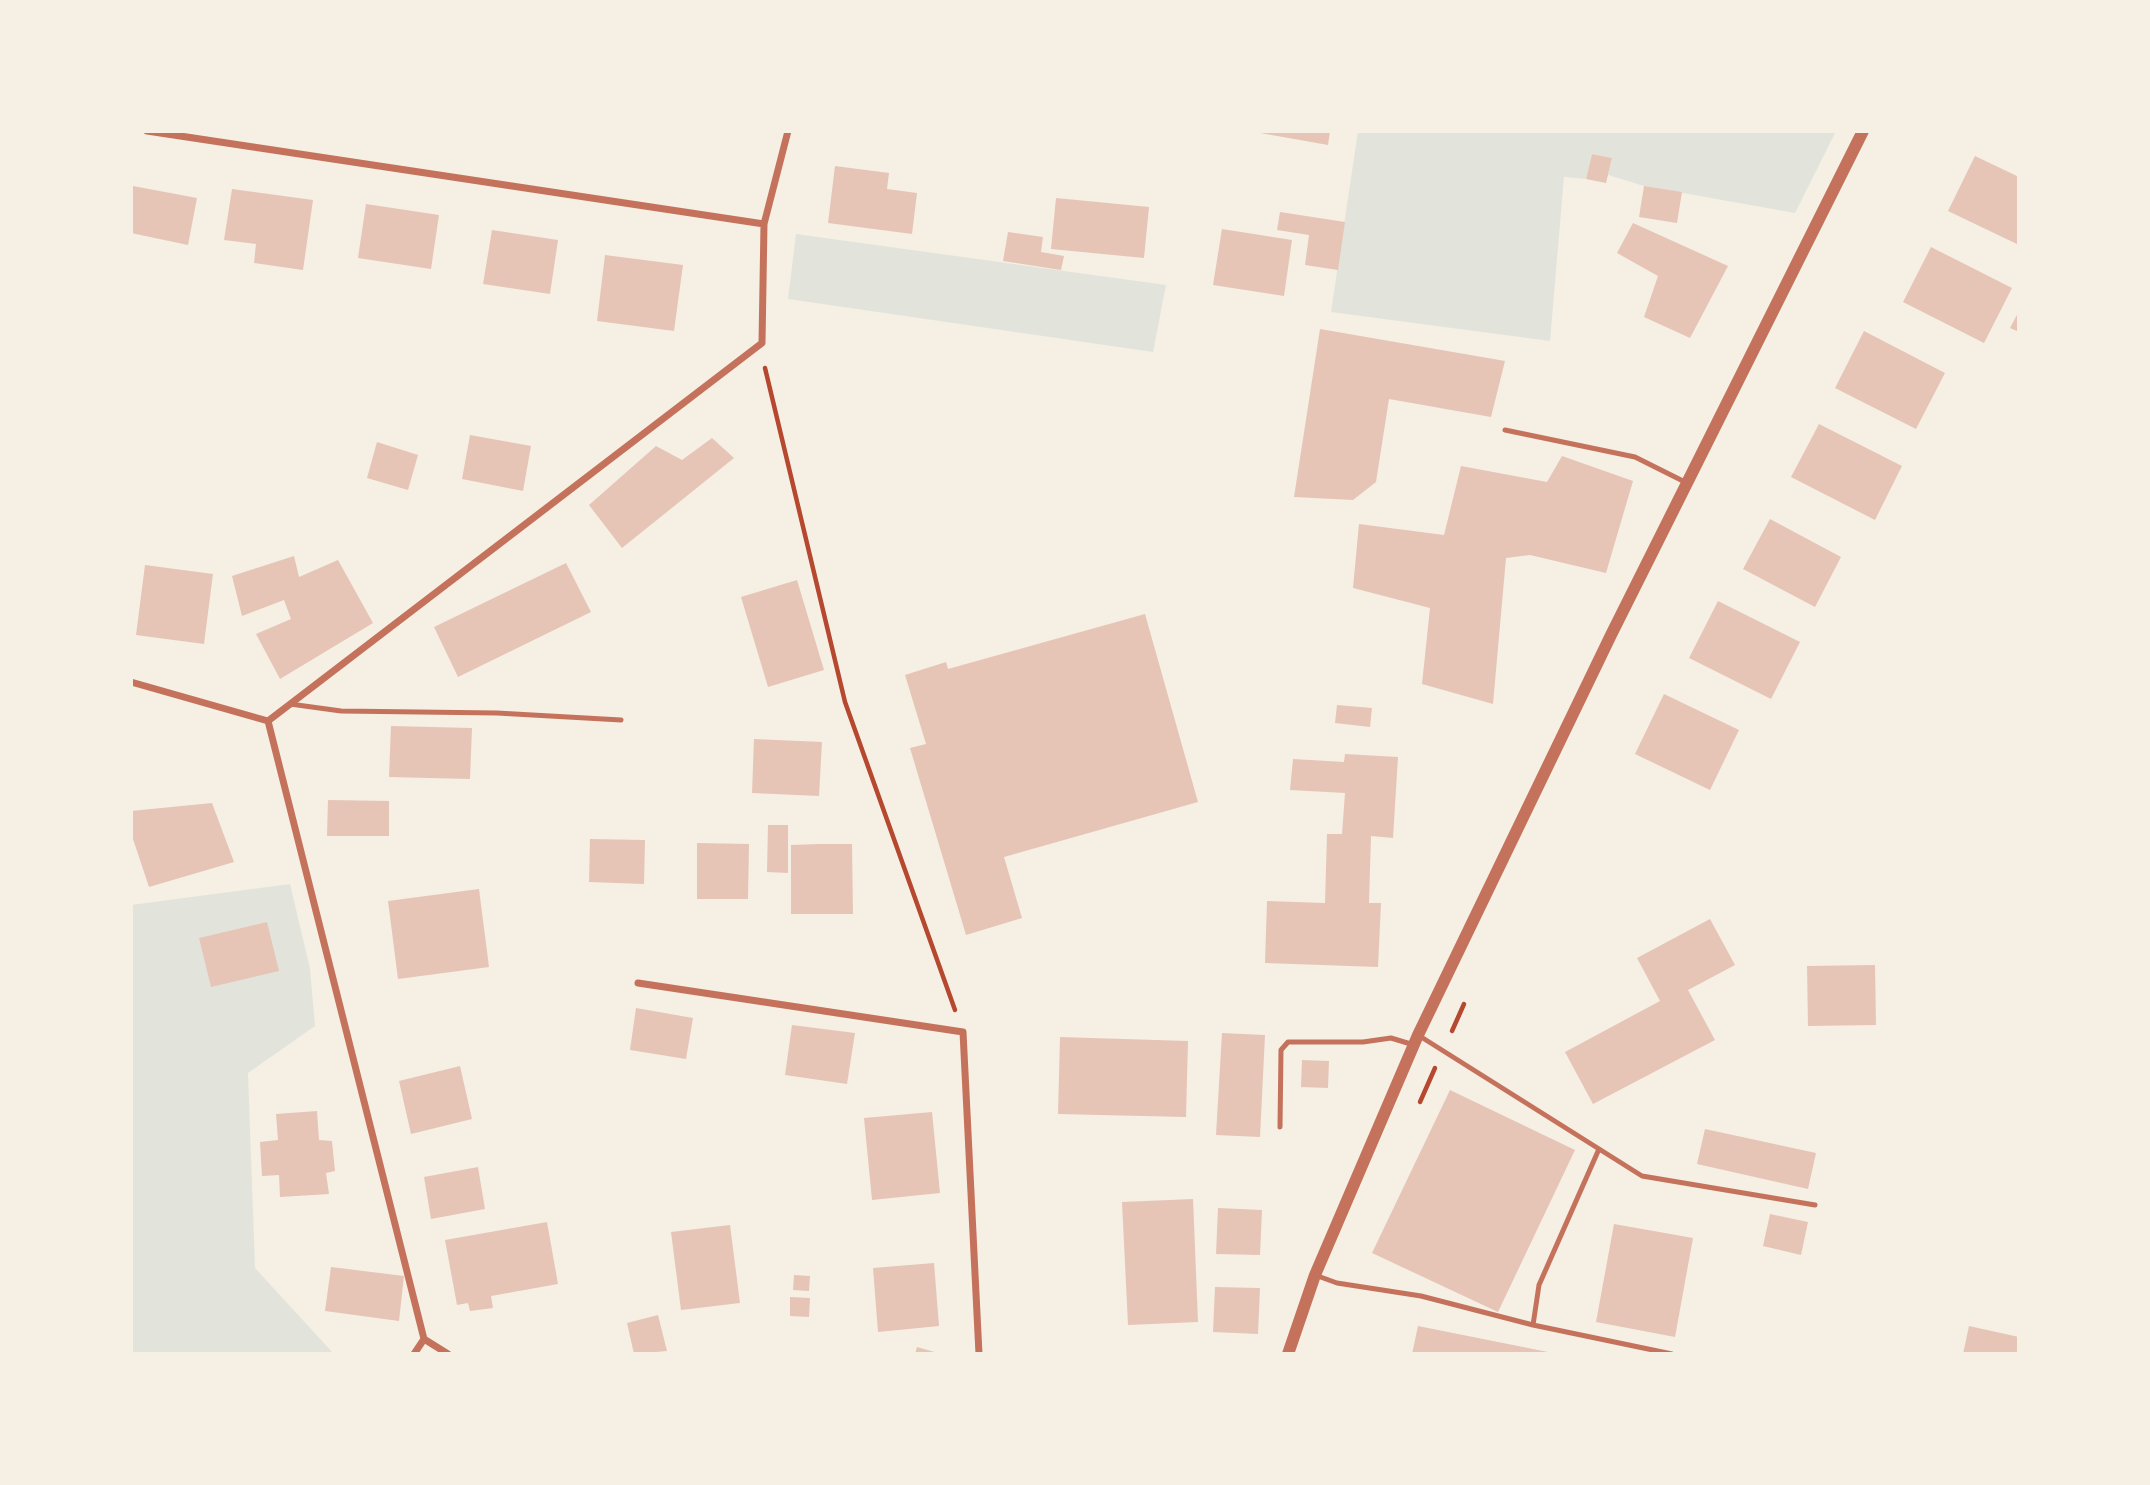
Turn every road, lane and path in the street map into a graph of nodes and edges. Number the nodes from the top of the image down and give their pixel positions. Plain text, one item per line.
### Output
1 (147, 131) edge
2 (788, 131) edge
3 (1863, 131) edge
4 (764, 223) junction
5 (761, 343) junction
6 (1505, 430) dead end
7 (1687, 483) junction
8 (131, 682) edge
9 (290, 704) junction
10 (621, 720) dead end
11 (268, 721) junction
12 (638, 983) dead end
13 (963, 1032) junction
14 (1416, 1040) junction
15 (1280, 1127) dead end
16 (1599, 1149) junction
17 (1815, 1205) dead end
18 (1315, 1275) junction
19 (1533, 1325) junction
20 (424, 1339) junction
21 (414, 1354) edge
22 (448, 1354) edge
23 (979, 1354) edge
24 (1288, 1354) edge
25 (1672, 1354) edge

1 - 4 street
2 - 4 street
3 - 7 street
4 - 5 street
5 - 9 street
5 - 13 path
6 - 7 lane
7 - 14 street
8 - 11 street
9 - 10 lane
9 - 11 street
11 - 20 street
12 - 13 street
13 - 23 street
14 - 15 lane
14 - 16 lane
14 - 18 street
16 - 17 lane
16 - 19 lane
18 - 19 lane
18 - 24 street
19 - 25 lane
20 - 21 street
20 - 22 street

